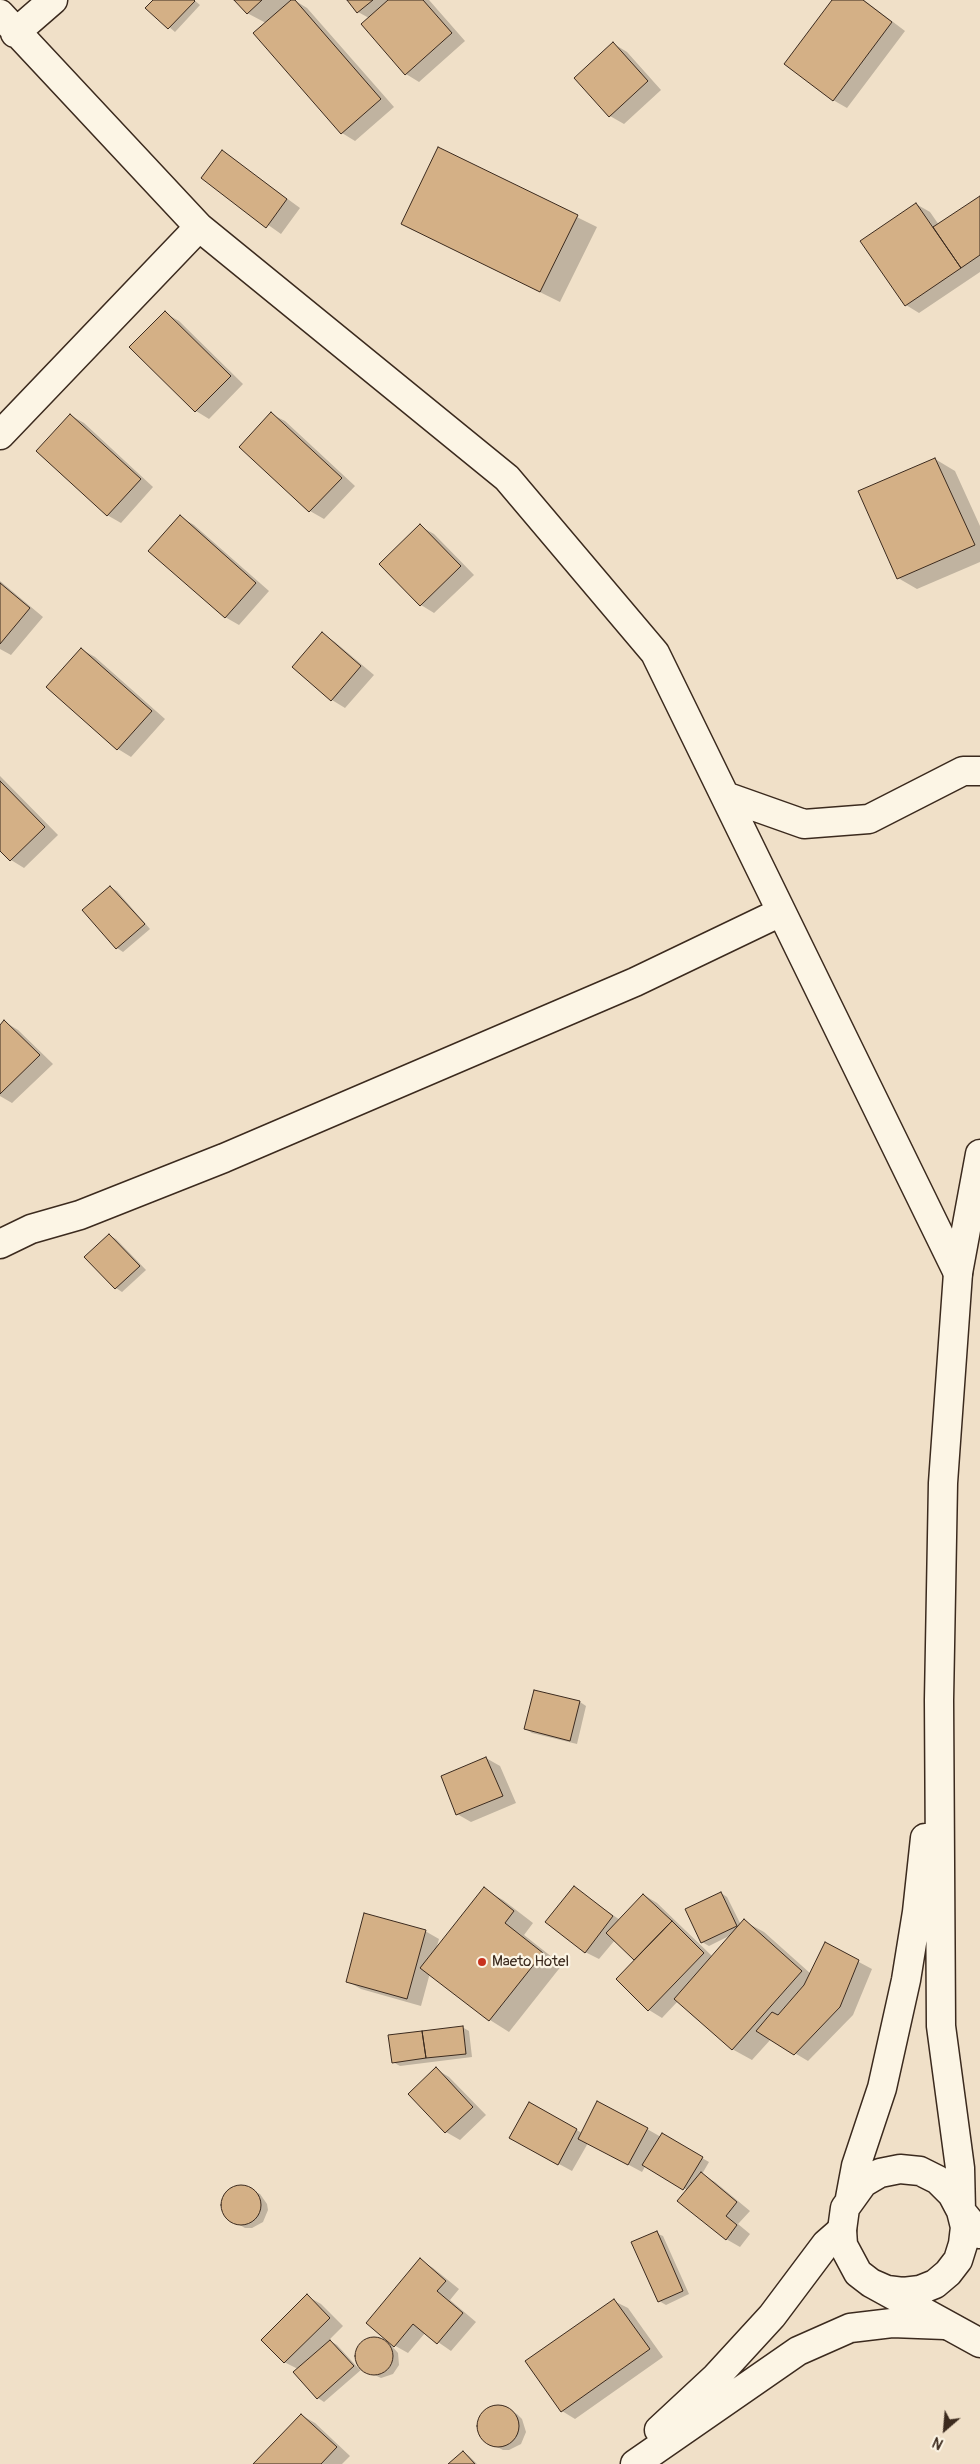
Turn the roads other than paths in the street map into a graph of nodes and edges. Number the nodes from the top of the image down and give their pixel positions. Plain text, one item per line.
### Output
1 (53, 0) edge
2 (8, 23) edge
3 (199, 227) junction
4 (0, 435) edge
5 (980, 771) edge
6 (725, 796) junction
7 (781, 912) junction
8 (980, 1154) edge
9 (0, 1244) edge
10 (958, 1273) junction
11 (939, 1700) junction
12 (850, 2198) junction
13 (962, 2211) junction
14 (842, 2230) junction
15 (980, 2234) edge
16 (871, 2283) junction
17 (945, 2325) junction
18 (980, 2343) edge
19 (623, 2464) edge
20 (635, 2464) edge

1 - 2 street
2 - 3 street
3 - 4 street
3 - 6 street
5 - 6 street
6 - 7 street
7 - 9 street
7 - 10 street
8 - 10 street
10 - 11 street
11 - 12 street
11 - 13 street
12 - 13 street
12 - 14 street
13 - 15 street
13 - 16 street
14 - 16 street
14 - 19 street
16 - 17 street
17 - 18 street
17 - 20 street

